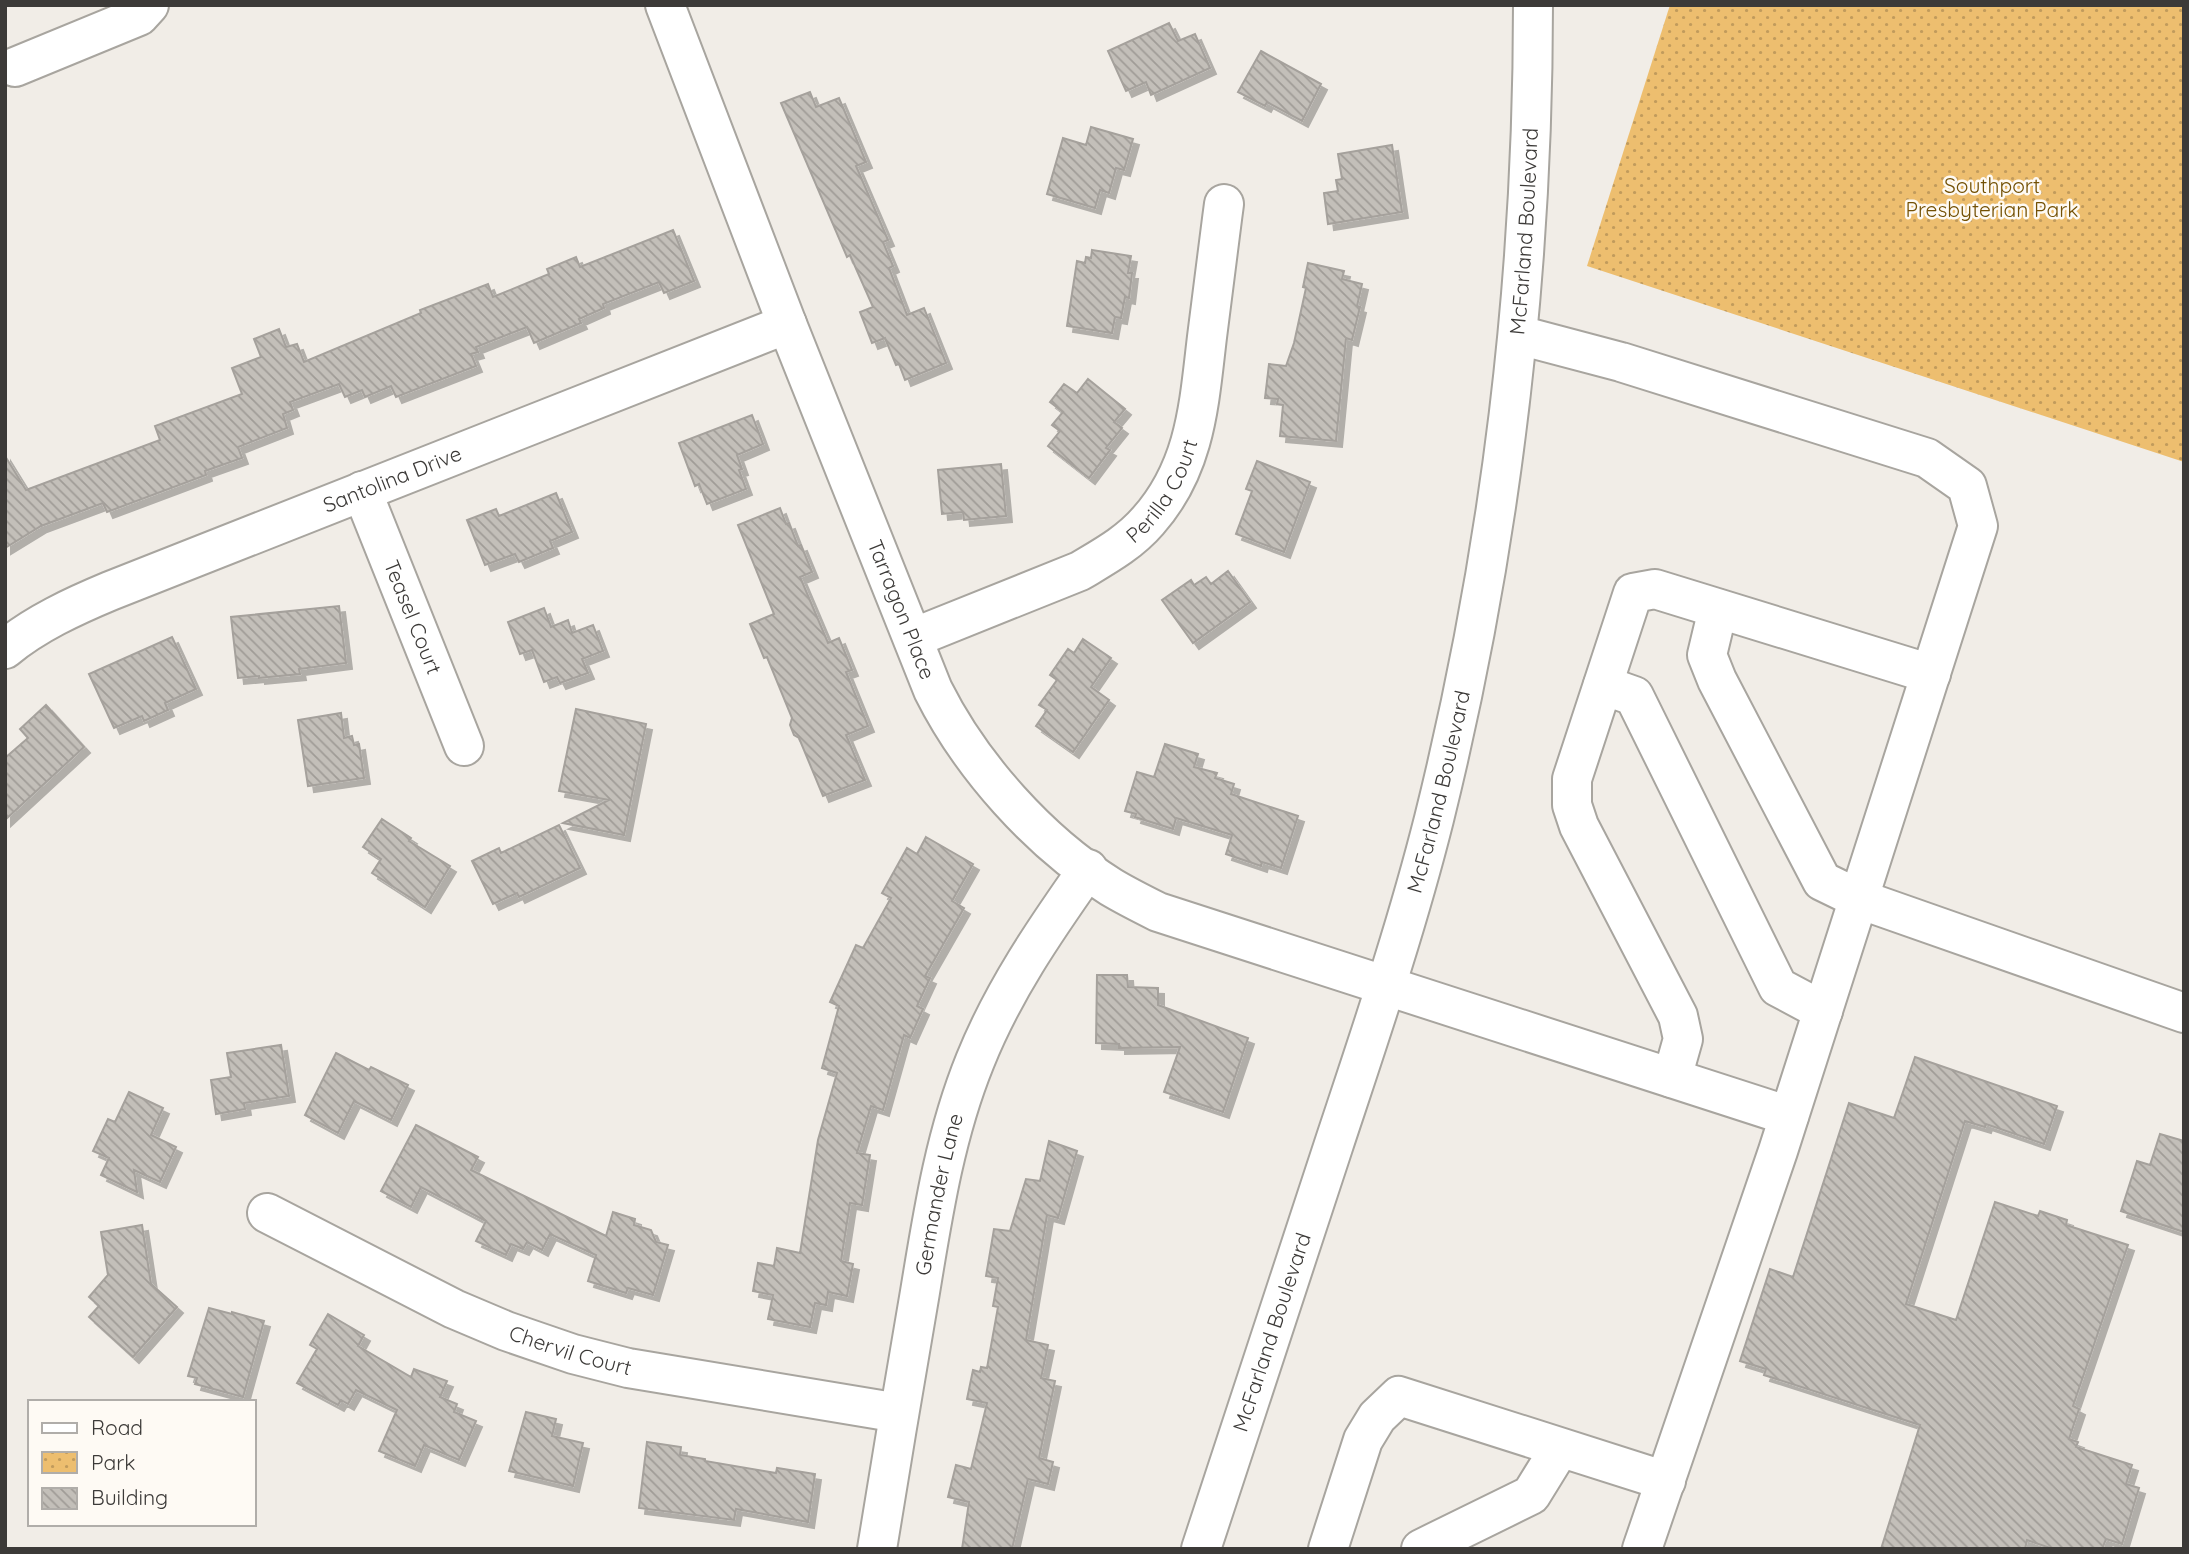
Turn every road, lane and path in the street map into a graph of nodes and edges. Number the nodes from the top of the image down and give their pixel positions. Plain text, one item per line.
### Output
1 (149, 5) edge
2 (665, 5) edge
3 (1533, 5) edge
4 (15, 68) dead end
5 (1224, 204) dead end
6 (787, 324) junction
7 (1519, 335) junction
8 (362, 491) junction
9 (1718, 609) junction
10 (914, 638) junction
11 (5, 649) edge
12 (1931, 674) junction
13 (1603, 685) junction
14 (464, 746) dead end
15 (1088, 869) junction
16 (1859, 899) junction
17 (1386, 986) junction
18 (1823, 1011) junction
19 (2184, 1013) edge
20 (1672, 1078) junction
21 (1789, 1116) junction
22 (267, 1213) dead end
23 (899, 1413) junction
24 (1560, 1448) junction
25 (1665, 1481) junction
26 (877, 1549) edge
27 (1201, 1549) edge
28 (1328, 1549) edge
29 (1421, 1549) edge
30 (1642, 1549) edge

1 - 4 street
2 - 6 street, Tarragon Place
3 - 7 street, McFarland Boulevard
5 - 10 street, Perilla Court
6 - 8 street, Santolina Drive
6 - 10 street, Tarragon Place
7 - 12 street
7 - 17 street, McFarland Boulevard
8 - 11 street, Santolina Drive
8 - 14 street, Teasel Court
9 - 12 street
9 - 13 street
9 - 16 street
10 - 15 street, Tarragon Place
12 - 16 street
13 - 18 street
13 - 20 street
15 - 17 street, Tarragon Place
15 - 23 street, Germander Lane
16 - 18 street
16 - 19 street
17 - 20 street, Tarragon Place
17 - 27 street, McFarland Boulevard
18 - 21 street
20 - 21 street, Tarragon Place
21 - 25 street
22 - 23 street, Chervil Court
23 - 26 street, Germander Lane
24 - 25 street
24 - 28 street
24 - 29 street
25 - 30 street

